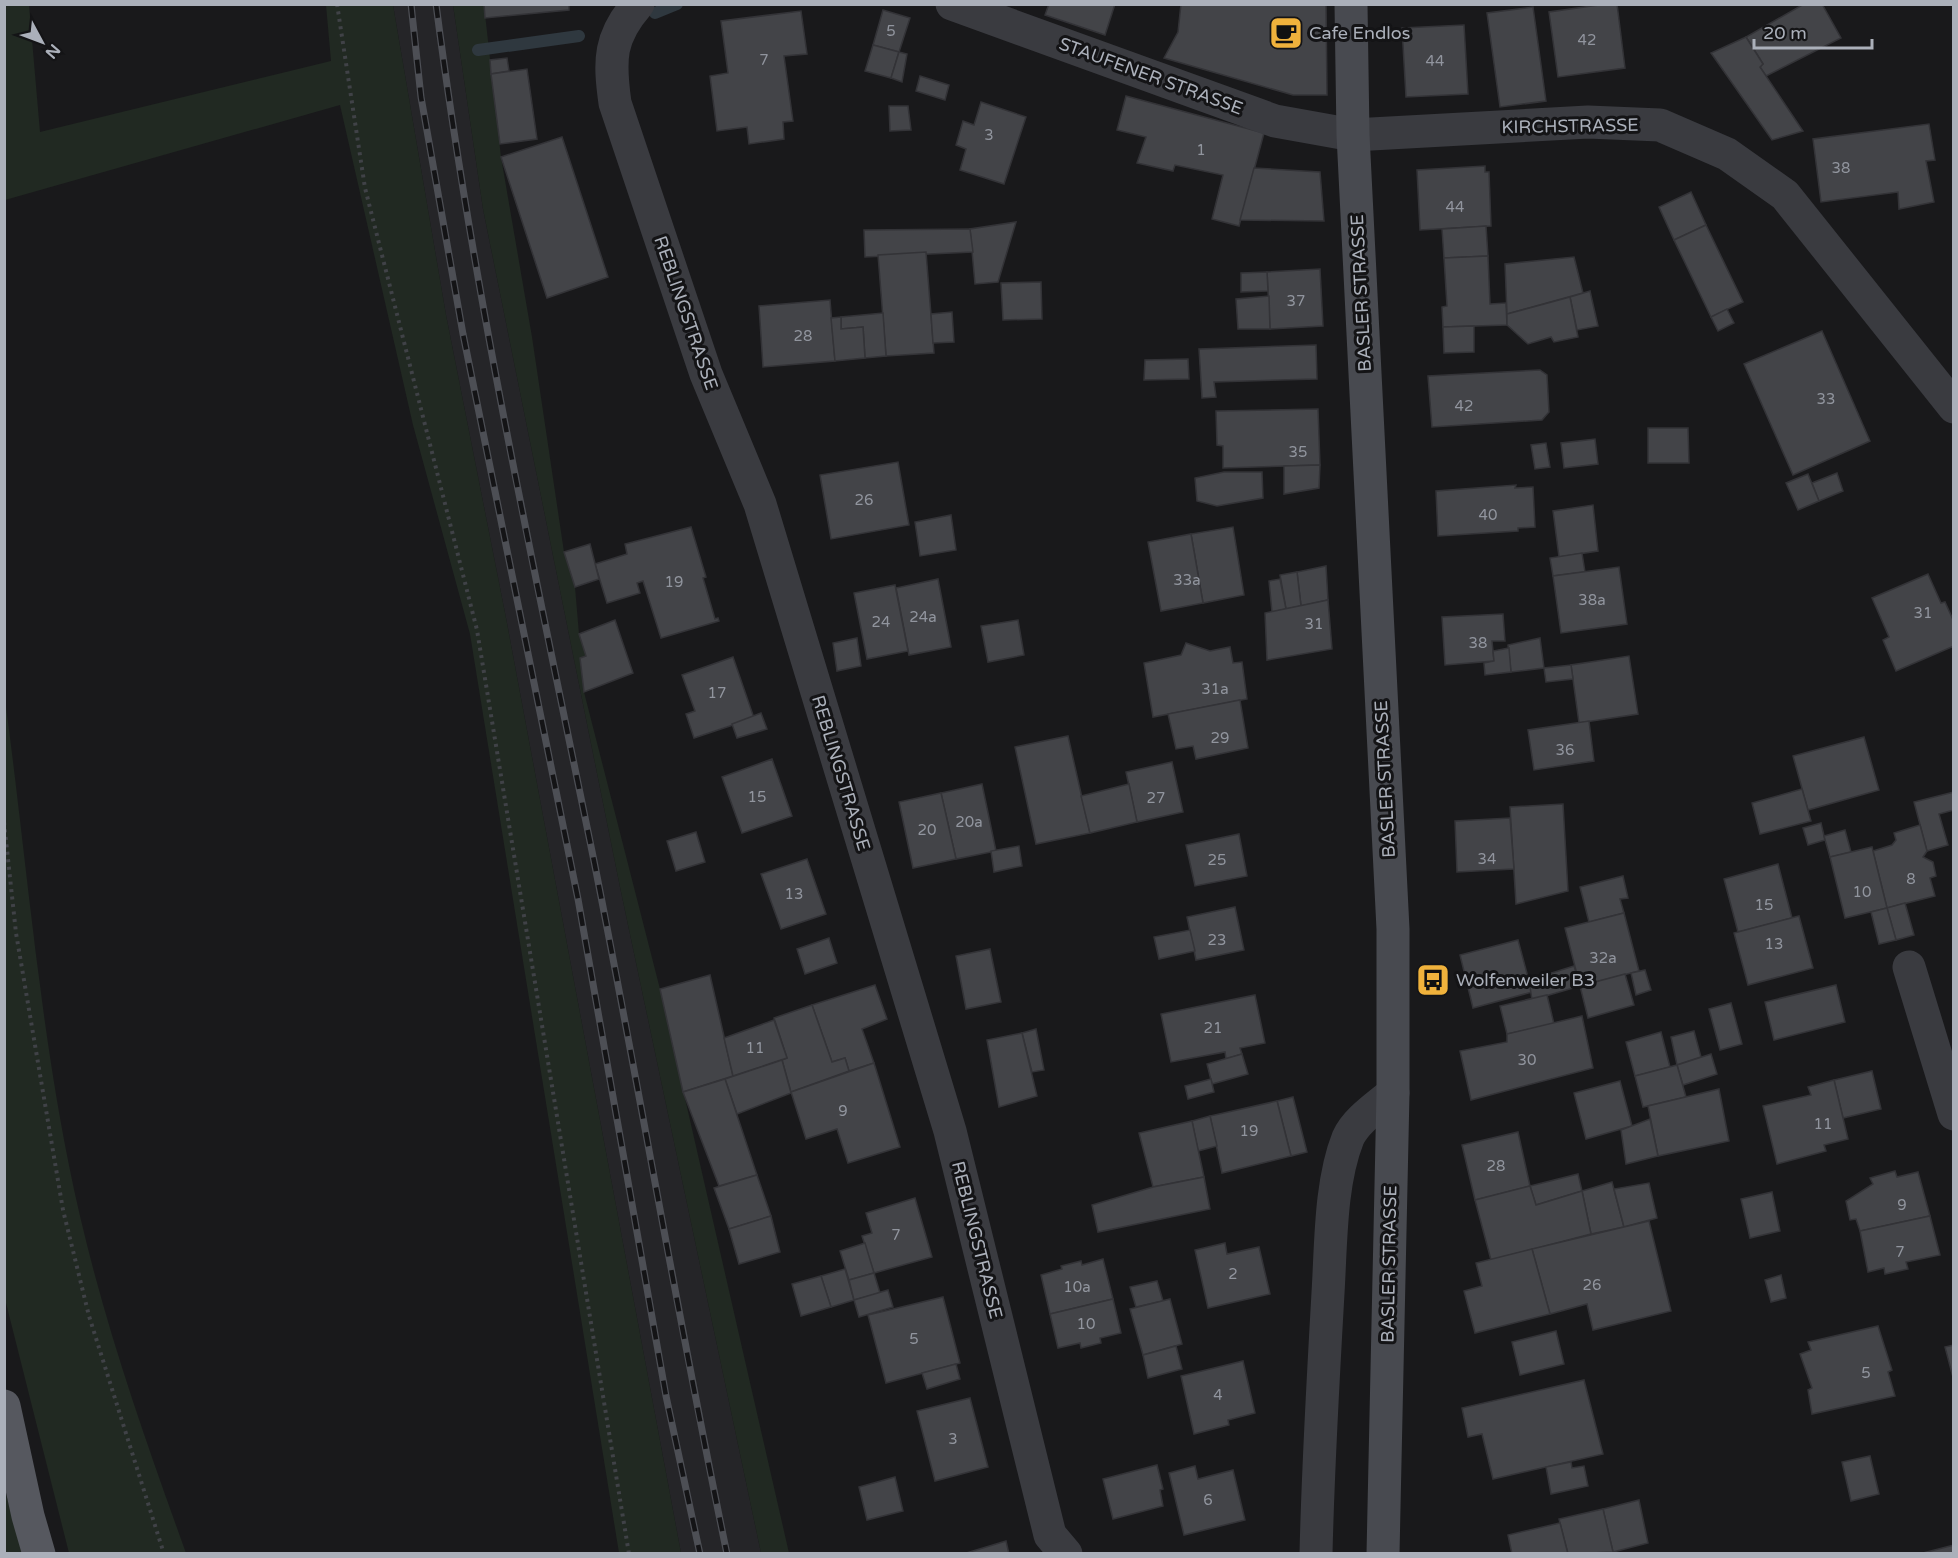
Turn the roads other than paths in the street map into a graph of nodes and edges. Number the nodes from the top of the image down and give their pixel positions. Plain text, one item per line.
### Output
1 (638, 4) edge
2 (952, 4) edge
3 (1351, 4) edge
4 (1353, 135) junction
5 (1953, 407) edge
6 (1909, 967) dead end
7 (1393, 1093) junction
8 (1953, 1114) edge
9 (4, 1406) edge
10 (39, 1554) edge
11 (1066, 1554) edge
12 (1316, 1554) edge
13 (1383, 1554) edge

1 - 11 street, REBLINGSTRASSE
2 - 4 street, STAUFENER STRASSE
3 - 4 main road, BASLER STRASSE
4 - 5 street, KIRCHSTRASSE
4 - 7 main road, BASLER STRASSE
6 - 8 street
7 - 12 street
7 - 13 main road, BASLER STRASSE
9 - 10 main road

